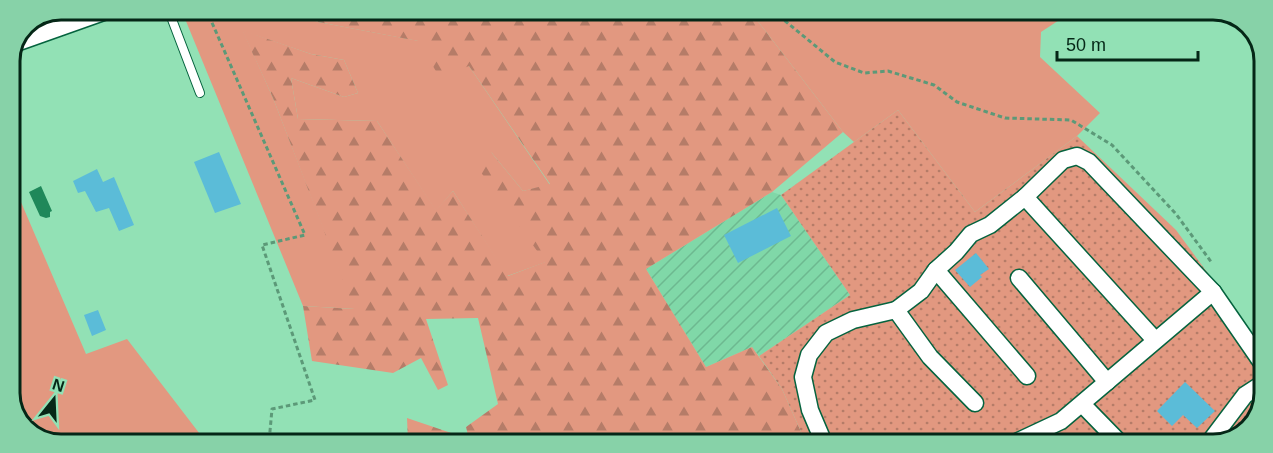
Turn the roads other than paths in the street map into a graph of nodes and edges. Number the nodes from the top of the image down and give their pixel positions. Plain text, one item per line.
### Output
1 (82, 20) edge
2 (172, 20) edge
3 (25, 41) edge
4 (200, 93) dead end
5 (1025, 197) junction
6 (936, 270) junction
7 (1019, 278) dead end
8 (1213, 291) junction
9 (896, 310) junction
10 (1155, 340) junction
11 (1254, 351) edge
12 (1027, 376) dead end
13 (1107, 382) junction
14 (1254, 389) edge
15 (975, 403) dead end
16 (1082, 404) junction
17 (1216, 433) edge
18 (820, 434) edge
19 (1033, 434) edge
20 (1111, 434) edge

1 - 3 street
2 - 4 lane
5 - 6 street
5 - 8 street
5 - 10 street
6 - 9 street
6 - 12 street
7 - 13 street
8 - 10 street
8 - 11 street
9 - 15 street
9 - 18 street
10 - 13 street
13 - 16 street
14 - 17 street
16 - 19 street
16 - 20 street

